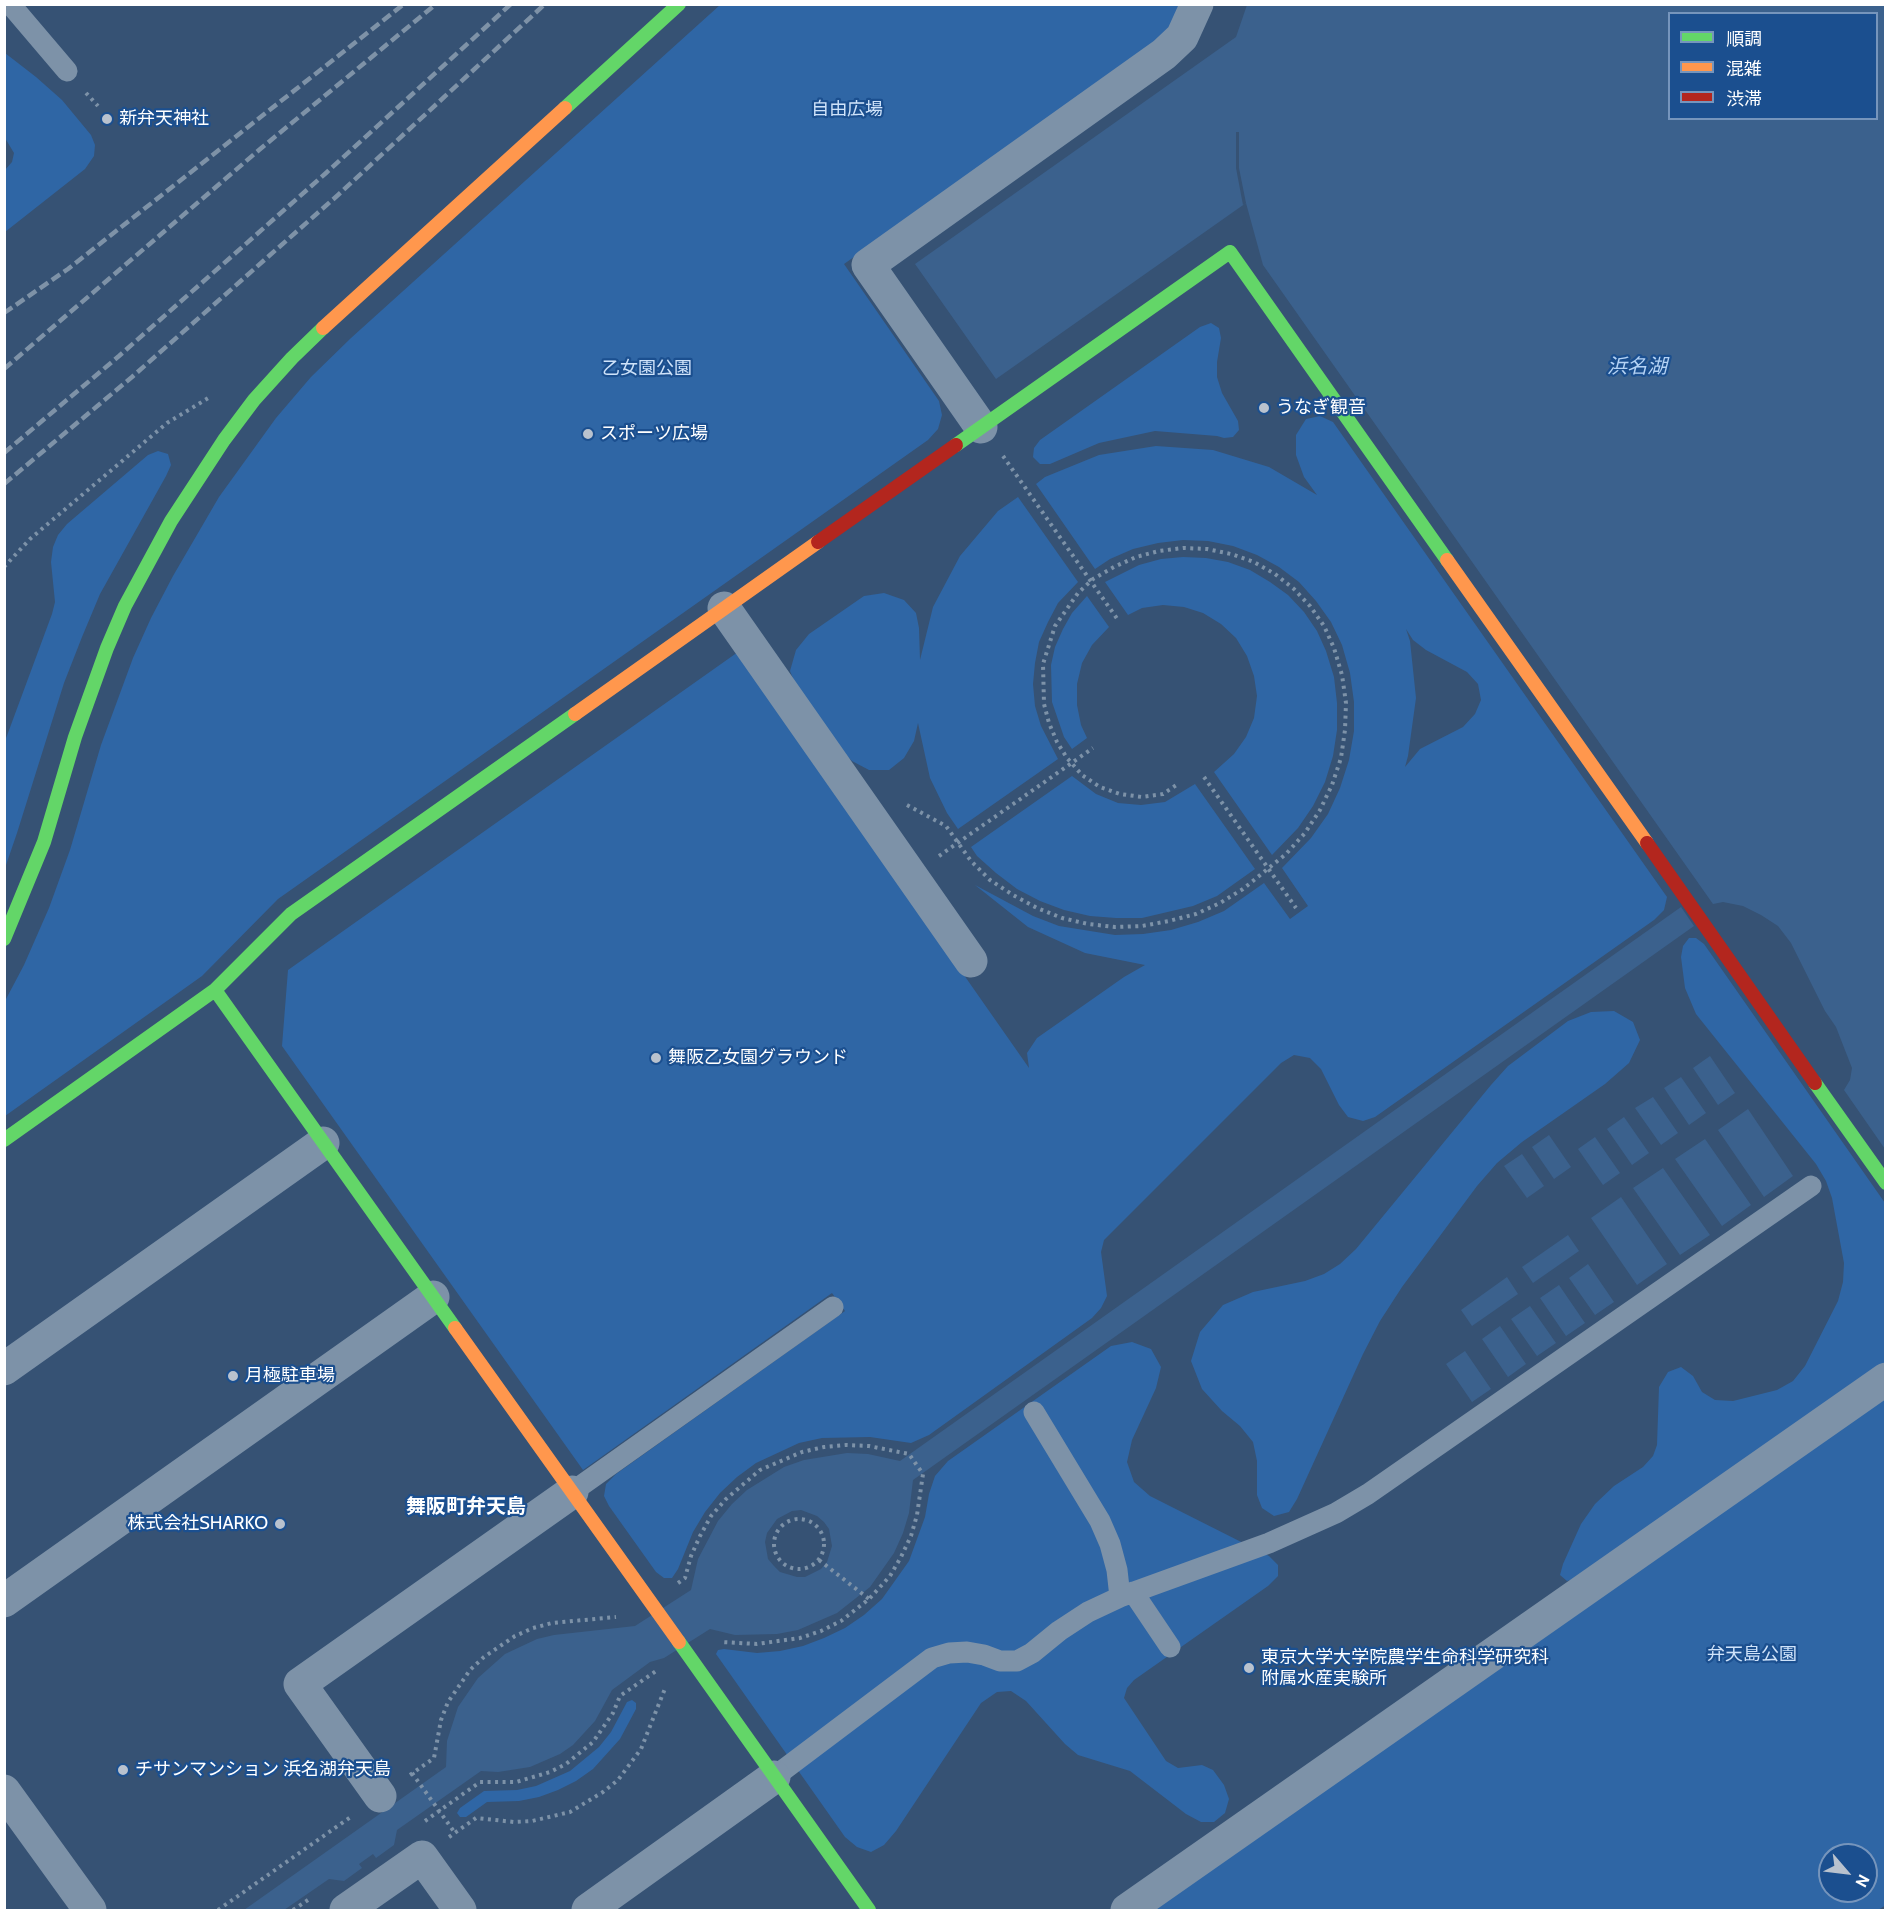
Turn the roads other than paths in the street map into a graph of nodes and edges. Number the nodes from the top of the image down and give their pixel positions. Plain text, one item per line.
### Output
1 (10, 4) edge
2 (679, 4) edge
3 (1197, 4) edge
4 (67, 71) dead end
5 (981, 427) junction
6 (724, 608) junction
7 (4, 939) edge
8 (971, 962) dead end
9 (215, 990) junction
10 (4, 1140) edge
11 (323, 1143) junction
12 (1886, 1183) edge
13 (1811, 1186) dead end
14 (433, 1298) junction
15 (833, 1307) dead end
16 (4, 1369) edge
17 (1886, 1379) edge
18 (1034, 1412) dead end
19 (572, 1492) junction
20 (1126, 1595) junction
21 (4, 1602) edge
22 (1170, 1647) dead end
23 (774, 1777) junction
24 (4, 1791) edge
25 (380, 1796) road end
26 (15, 1828) edge
27 (90, 1911) edge
28 (346, 1911) edge
29 (460, 1911) edge
30 (588, 1911) edge
31 (869, 1911) edge
32 (1127, 1911) edge

1 - 4 lane
2 - 7 street
3 - 5 street
5 - 6 street
5 - 12 street
6 - 8 street
6 - 9 street
9 - 10 street
9 - 11 street
11 - 14 street
11 - 16 street
13 - 20 lane
14 - 19 street
14 - 21 street
15 - 19 lane
17 - 32 street
18 - 20 lane
19 - 23 street
19 - 25 street
20 - 22 lane
20 - 23 lane
23 - 30 street
23 - 31 street
24 - 26 street
26 - 27 street
28 - 29 street

